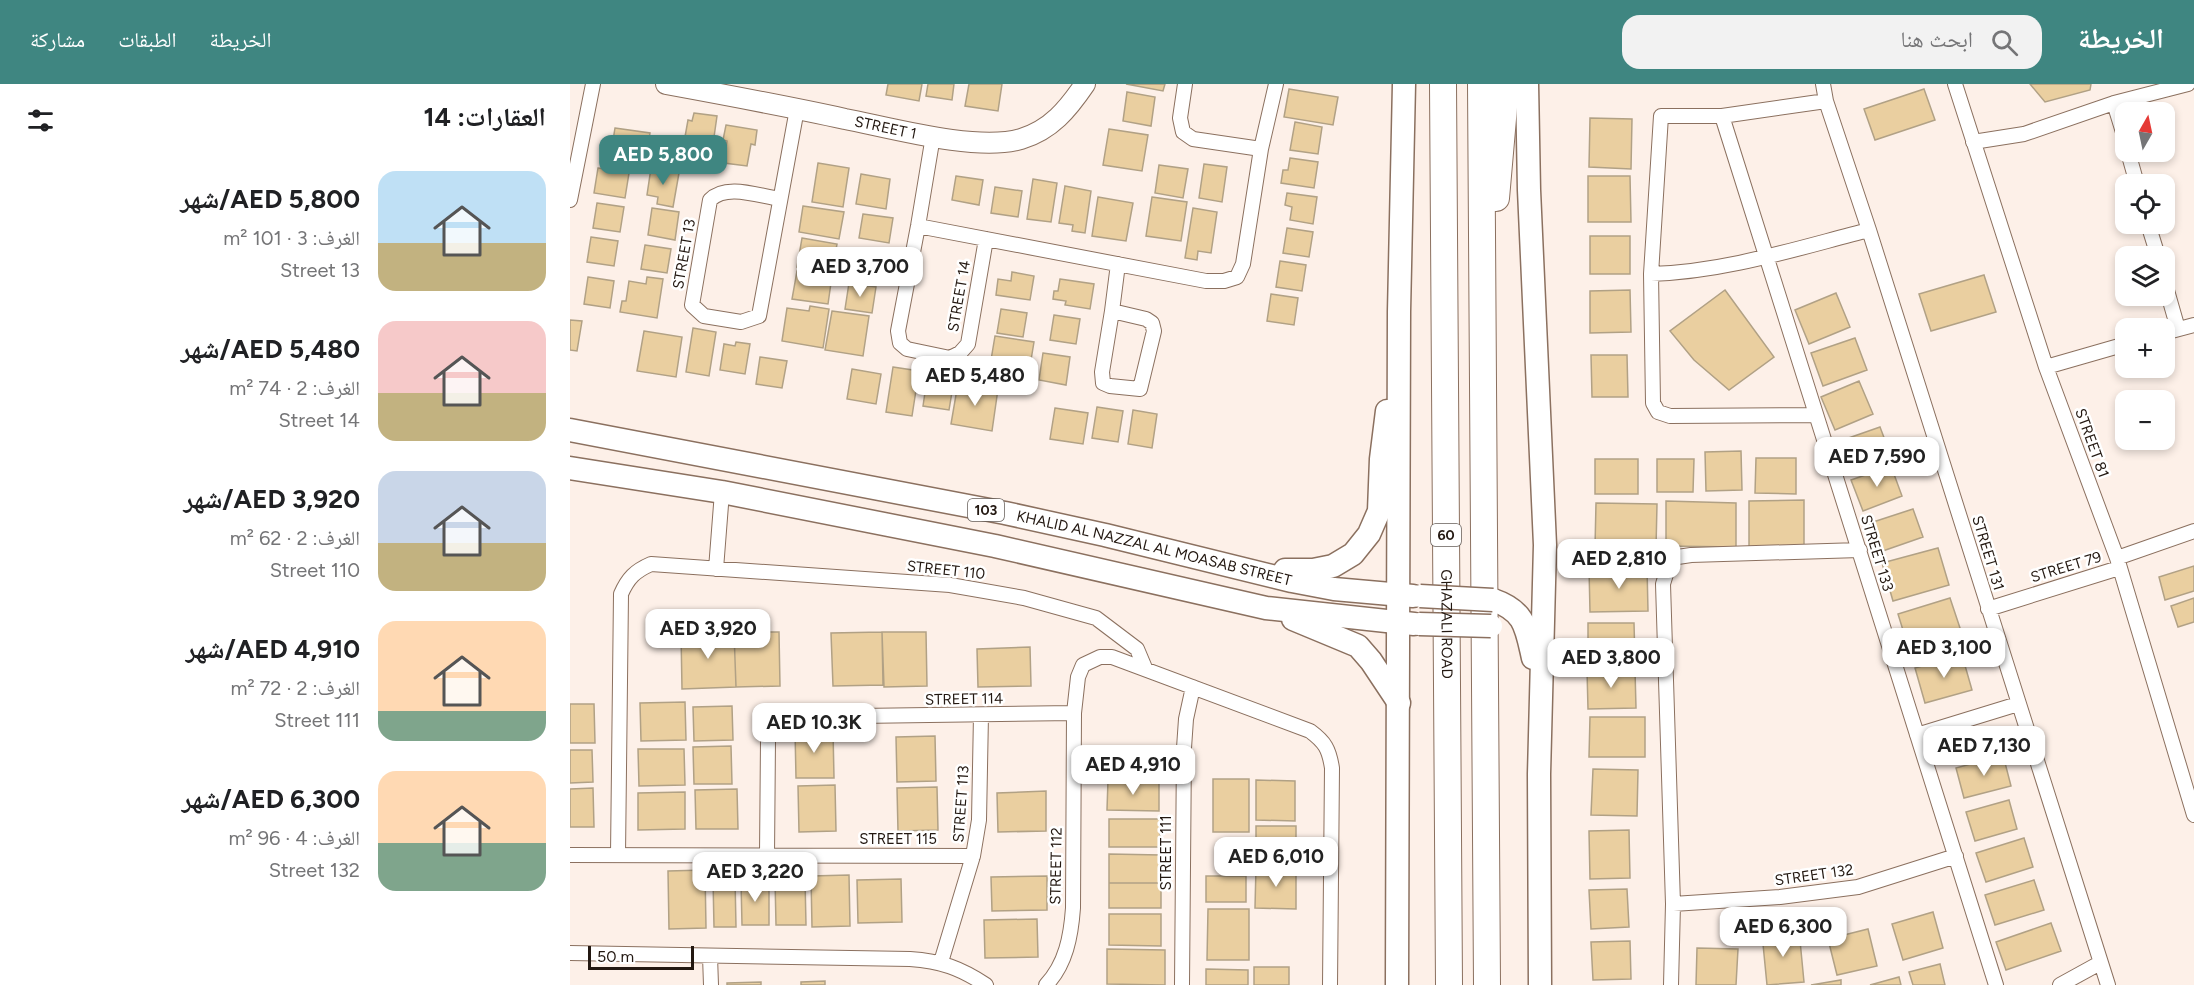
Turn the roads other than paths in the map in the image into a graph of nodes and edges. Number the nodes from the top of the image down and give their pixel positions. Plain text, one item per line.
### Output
1 (592, 84) edge
2 (666, 84) edge
3 (1085, 84) edge
4 (1185, 84) edge
5 (1276, 84) edge
6 (1404, 84) edge
7 (1481, 84) edge
8 (1506, 84) edge
9 (1527, 84) edge
10 (1539, 84) edge
11 (1823, 84) edge
12 (1955, 84) edge
13 (2188, 84) edge
14 (1442, 91) edge
15 (1826, 101) junction
16 (2114, 104) junction
17 (2115, 107) edge
18 (797, 109) junction
19 (1722, 116) junction
20 (933, 136) junction
21 (1973, 142) junction
22 (1261, 148) junction
23 (574, 161) edge
24 (1529, 190) junction
25 (780, 199) junction
26 (570, 200) edge
27 (918, 226) junction
28 (1869, 230) junction
29 (986, 238) junction
30 (1768, 256) junction
31 (1118, 264) junction
32 (1651, 274) junction
33 (1112, 311) junction
34 (1399, 312) junction
35 (1482, 318) junction
36 (2194, 325) edge
37 (2175, 330) edge
38 (2115, 347) edge
39 (2046, 367) junction
40 (1816, 415) junction
41 (570, 430) edge
42 (570, 468) edge
43 (722, 492) junction
44 (2194, 531) edge
45 (1545, 544) junction
46 (1860, 550) junction
47 (2118, 563) junction
48 (716, 568) junction
49 (1251, 570) junction
50 (1410, 595) junction
51 (1266, 608) junction
52 (1988, 609) junction
53 (1521, 617) junction
54 (1409, 624) junction
55 (1145, 668) junction
56 (1193, 687) junction
57 (1399, 703) junction
58 (2018, 704) junction
59 (1074, 713) junction
60 (981, 715) junction
61 (1540, 720) junction
62 (1917, 735) junction
63 (2194, 815) edge
64 (570, 855) edge
65 (618, 855) junction
66 (767, 855) junction
67 (974, 856) junction
68 (1956, 856) junction
69 (1672, 904) junction
70 (570, 953) edge
71 (710, 956) junction
72 (941, 962) junction
73 (2100, 963) junction
74 (711, 985) edge
75 (986, 985) edge
76 (1046, 985) edge
77 (1182, 985) edge
78 (1330, 985) edge
79 (1397, 985) edge
80 (1449, 985) edge
81 (1487, 985) edge
82 (1540, 985) edge
83 (1671, 985) edge
84 (1996, 985) edge
85 (2060, 985) edge
86 (2108, 985) edge

1 - 23 street
2 - 18 street, STREET 1
3 - 20 street, STREET 1
4 - 22 street
5 - 22 street
6 - 34 main road
7 - 35 highway
8 - 35 highway
9 - 24 main road
10 - 24 main road
11 - 15 street, STREET 131
12 - 21 street, STREET 81
13 - 16 street
14 - 80 highway, GHAZALI ROAD / 60
15 - 19 street
15 - 28 street, STREET 131
16 - 17 street
16 - 21 street
18 - 20 street, STREET 1
18 - 25 street, STREET 13
19 - 30 street, STREET 133
19 - 32 street
20 - 27 street, STREET 14
21 - 39 street, STREET 81
22 - 31 street
23 - 26 street
24 - 45 main road
25 - 25 street, STREET 13
27 - 29 street
27 - 29 street, STREET 14
28 - 30 street
28 - 52 street, STREET 131
29 - 31 street
30 - 32 street
30 - 40 street, STREET 133
31 - 33 street
32 - 40 street
33 - 33 street
34 - 49 main road
34 - 50 main road
35 - 81 highway
36 - 37 street
38 - 39 street
39 - 47 street, STREET 81
40 - 46 street, STREET 133
41 - 49 main road, KHALID AL NAZZAL AL MOASAB STREET / 103
42 - 43 main road, KHALID AL NAZZAL AL MOASAB STREET / 103
43 - 48 street
43 - 51 main road, KHALID AL NAZZAL AL MOASAB STREET / 103
44 - 47 street, STREET 79
45 - 53 main road
45 - 61 main road
46 - 62 street, STREET 133
46 - 69 street
47 - 52 street, STREET 79
47 - 63 street, STREET 81
48 - 55 street, STREET 110
48 - 65 street, STREET 110
49 - 50 main road, KHALID AL NAZZAL AL MOASAB STREET / 103
50 - 53 main road, KHALID AL NAZZAL AL MOASAB STREET / 103, bridge
50 - 54 main road
51 - 54 main road, KHALID AL NAZZAL AL MOASAB STREET / 103
51 - 57 main road
52 - 58 street, STREET 131
53 - 54 main road, KHALID AL NAZZAL AL MOASAB STREET / 103, bridge
53 - 61 main road
54 - 57 main road
55 - 56 street
55 - 59 street, STREET 112
56 - 77 street, STREET 111
56 - 78 street
57 - 79 main road
58 - 62 street
58 - 73 street, STREET 131
59 - 60 street, STREET 114
59 - 76 street, STREET 112
60 - 66 street, STREET 114
60 - 67 street, STREET 113
61 - 82 main road
62 - 68 street, STREET 133
64 - 65 street, STREET 115
65 - 66 street, STREET 115
66 - 67 street, STREET 115
67 - 72 street, STREET 113
68 - 69 street, STREET 132
68 - 84 street, STREET 133
69 - 83 street
70 - 71 street
71 - 72 street
71 - 74 street
72 - 75 street
73 - 85 street
73 - 86 street, STREET 131

